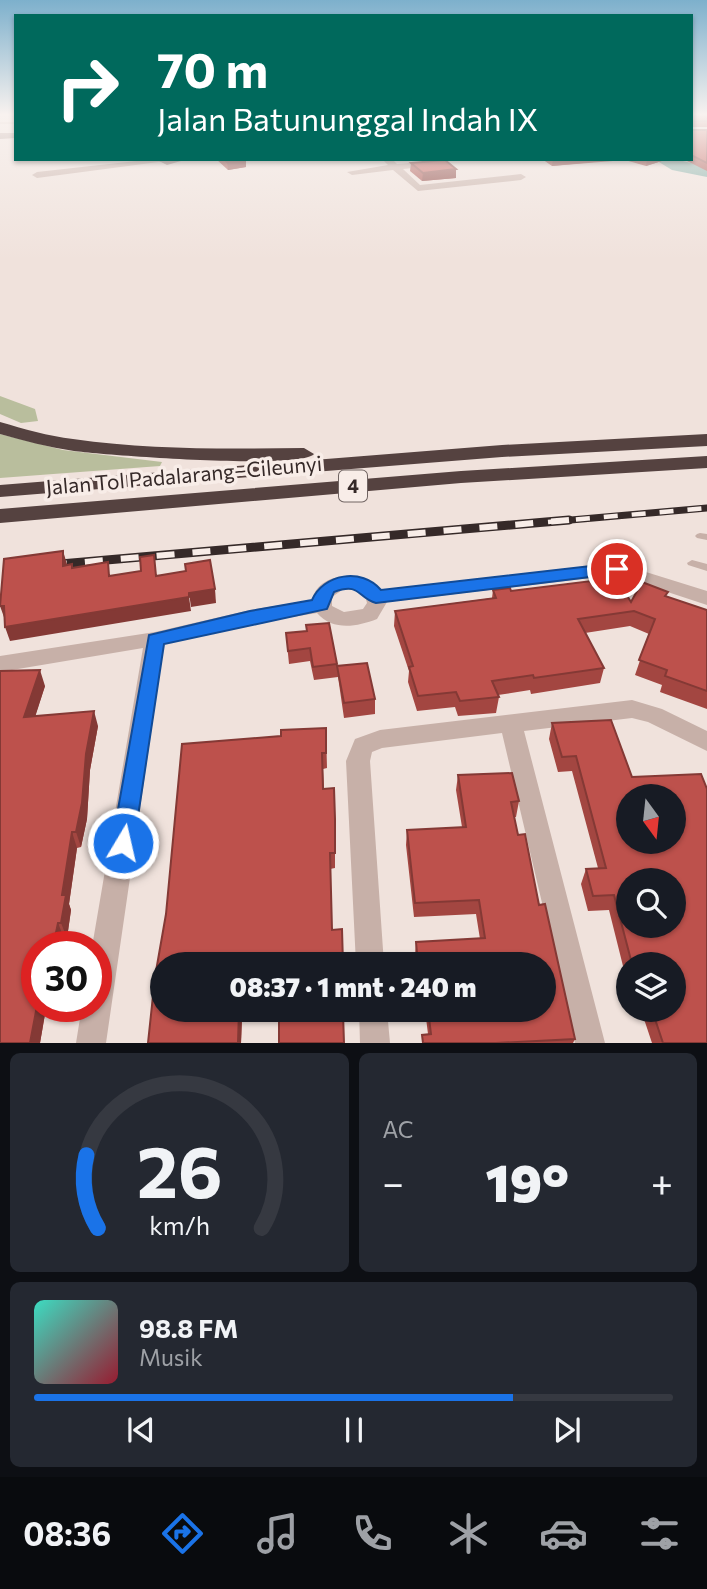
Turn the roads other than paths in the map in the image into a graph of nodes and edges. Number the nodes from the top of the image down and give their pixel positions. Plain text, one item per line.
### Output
1 (138, 163) edge
2 (389, 163) edge
3 (407, 163) edge
4 (352, 172) dead end
5 (37, 175) dead end
6 (521, 177) dead end
7 (0, 428) edge
8 (707, 440) edge
9 (502, 451) junction
10 (707, 462) edge
11 (0, 491) edge
12 (0, 516) edge
13 (692, 563) dead end
14 (707, 568) edge
15 (376, 597) junction
16 (707, 598) edge
17 (321, 605) junction
18 (155, 639) junction
19 (0, 664) edge
20 (511, 725) junction
21 (706, 744) edge
22 (369, 952) edge
23 (374, 1022) edge
24 (91, 1043) edge
25 (375, 1043) edge
26 (590, 1043) edge

1 - 5 street
2 - 3 street
2 - 4 street
2 - 6 street
7 - 9 highway
8 - 9 highway, Jalan Tol Padalarang–Cileunyi / 4
9 - 11 highway, Jalan Tol Padalarang–Cileunyi / 4
10 - 12 highway, Jalan Tol Padalarang–Cileunyi / 4
13 - 14 lane
15 - 16 street
15 - 17 street
15 - 17 street
17 - 18 street
18 - 19 street
18 - 24 street
20 - 21 street
20 - 22 street
20 - 26 street
23 - 25 street

